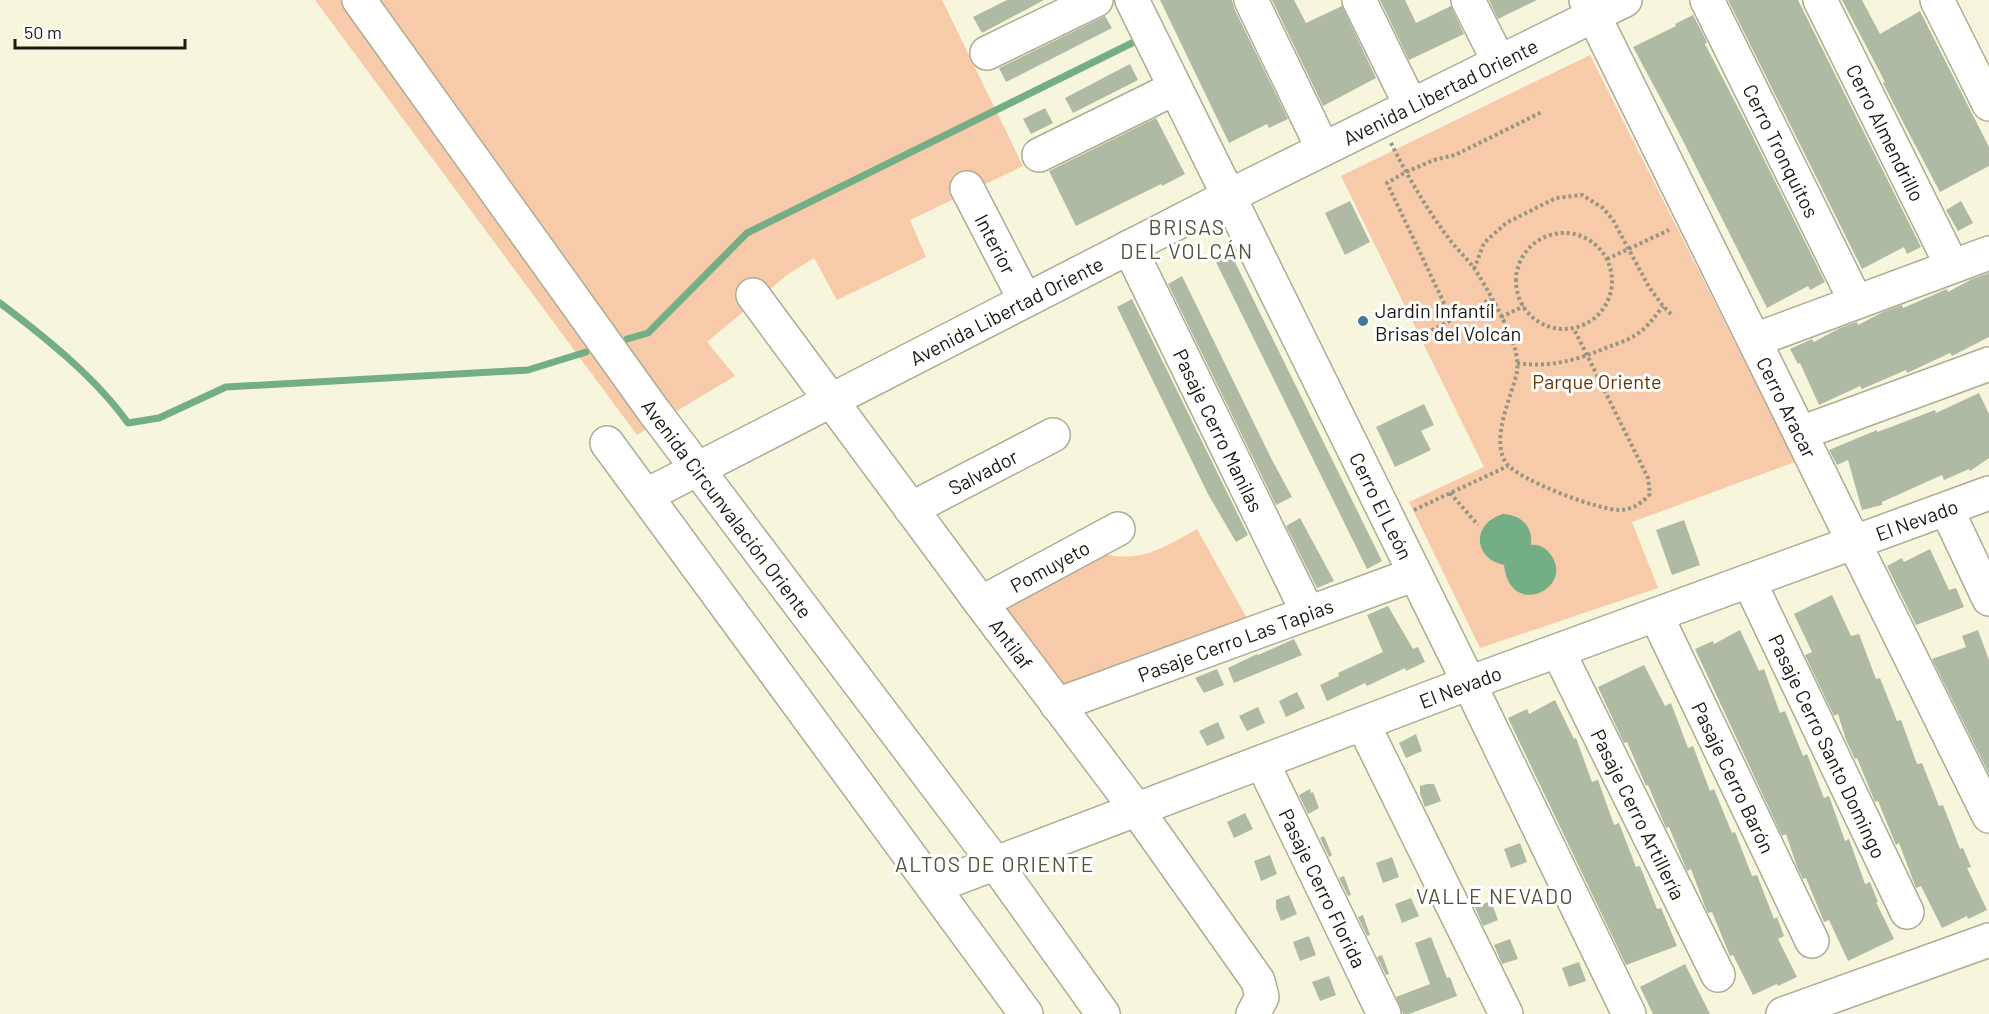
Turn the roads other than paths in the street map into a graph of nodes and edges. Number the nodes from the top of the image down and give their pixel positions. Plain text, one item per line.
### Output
1 (359, 0) edge
2 (1096, 0) edge
3 (1132, 0) edge
4 (1251, 0) edge
5 (1359, 0) edge
6 (1468, 0) edge
7 (1625, 0) edge
8 (1707, 0) edge
9 (1820, 0) edge
10 (1937, 0) edge
11 (1590, 8) edge
12 (987, 53) dead end
13 (1499, 62) junction
14 (1175, 88) junction
15 (1989, 104) edge
16 (1411, 106) junction
17 (1323, 149) junction
18 (1039, 155) dead end
19 (967, 188) dead end
20 (1229, 196) junction
21 (1129, 247) junction
22 (1989, 253) edge
23 (1952, 266) junction
24 (753, 295) dead end
25 (1025, 300) junction
26 (1856, 302) junction
27 (1755, 340) junction
28 (1989, 364) edge
29 (832, 400) junction
30 (1801, 433) junction
31 (1053, 435) dead end
32 (607, 443) dead end
33 (698, 470) junction
34 (1989, 494) edge
35 (647, 495) junction
36 (911, 509) junction
37 (1947, 510) junction
38 (1118, 529) dead end
39 (1855, 543) junction
40 (1415, 574) junction
41 (1749, 581) junction
42 (1989, 599) edge
43 (981, 603) junction
44 (1308, 613) junction
45 (1656, 615) junction
46 (1558, 651) junction
47 (1469, 683) junction
48 (1057, 705) junction
49 (1363, 724) junction
50 (1262, 762) junction
51 (1137, 810) junction
52 (1989, 816) edge
53 (995, 863) junction
54 (933, 887) junction
55 (1907, 912) dead end
56 (1989, 940) edge
57 (1812, 941) dead end
58 (1718, 975) dead end
59 (1258, 1005) edge
60 (1026, 1014) edge
61 (1103, 1014) edge
62 (1384, 1014) edge
63 (1506, 1014) edge
64 (1629, 1014) edge
65 (1783, 1014) edge

1 - 33 street, Avenida Circunvalación Oriente
2 - 12 street
3 - 14 street, Cerro El León
4 - 17 street
5 - 16 street
6 - 13 street
7 - 11 street, Avenida Libertad Oriente
8 - 26 street, Cerro Tronquitos
9 - 23 street, Cerro Almendrillo
10 - 15 street
11 - 13 street, Avenida Libertad Oriente
11 - 27 street, Cerro Aracar
13 - 16 street, Avenida Libertad Oriente
14 - 18 street
14 - 20 street, Cerro El León
16 - 17 street, Avenida Libertad Oriente
17 - 20 street, Avenida Libertad Oriente
19 - 25 street, Interior
20 - 21 street, Avenida Libertad Oriente
20 - 40 street, Cerro El León
21 - 25 street, Avenida Libertad Oriente
21 - 44 street, Pasaje Cerro Manilas
22 - 23 street
23 - 26 street
24 - 29 street, Antilaf
25 - 29 street, Avenida Libertad Oriente
26 - 27 street
27 - 30 street, Cerro Aracar
28 - 30 street
29 - 33 street, Avenida Libertad Oriente
29 - 36 street, Antilaf
30 - 39 street, Cerro Aracar
31 - 36 street, Salvador
32 - 35 street
33 - 35 street, Avenida Libertad Oriente
33 - 53 street, Avenida Circunvalación Oriente
34 - 37 street, El Nevado
35 - 54 street
36 - 43 street, Antilaf
37 - 39 street, El Nevado
37 - 42 street
38 - 43 street, Pomuyeto
39 - 41 street, El Nevado
39 - 52 street, Cerro Aracar
40 - 44 street, Pasaje Cerro Las Tapias
40 - 47 street, Cerro El León
41 - 45 street, El Nevado
41 - 55 street, Pasaje Cerro Santo Domingo
43 - 48 street, Antilaf
44 - 48 street, Pasaje Cerro Las Tapias
45 - 46 street, El Nevado
45 - 57 street, Pasaje Cerro Barón
46 - 47 street, El Nevado
46 - 58 street, Pasaje Cerro Artillería
47 - 49 street, El Nevado
47 - 64 street, Cerro El León
48 - 51 street, Antilaf
49 - 50 street, El Nevado
49 - 63 street
50 - 51 street, El Nevado
50 - 62 street, Pasaje Cerro Florida
51 - 53 street, El Nevado
51 - 59 street, Antilaf
53 - 54 street, El Nevado
53 - 61 street, Avenida Circunvalación Oriente
54 - 60 street
56 - 65 street

